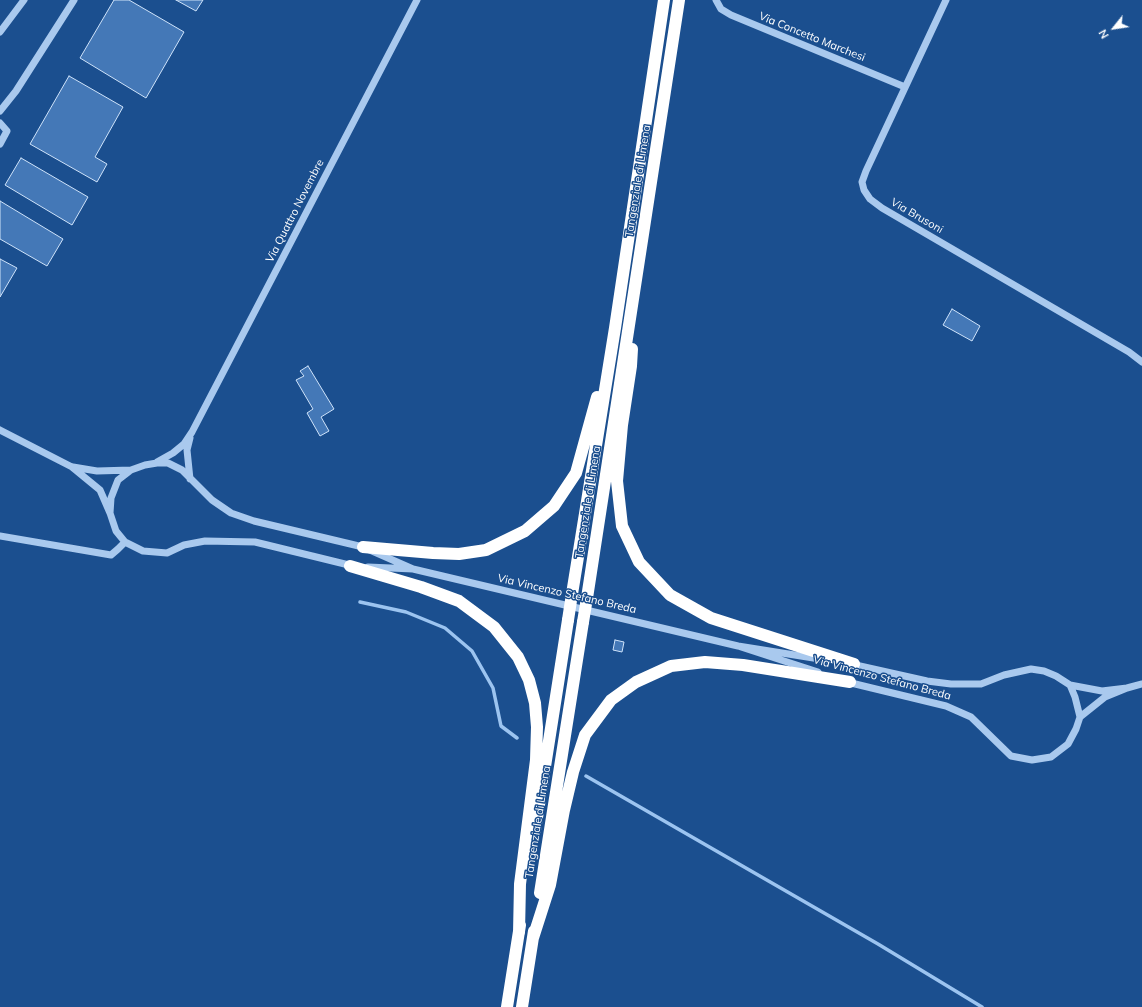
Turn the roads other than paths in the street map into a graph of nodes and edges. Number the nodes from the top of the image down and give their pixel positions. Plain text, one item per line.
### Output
1 (24, 0) edge
2 (74, 0) edge
3 (416, 0) edge
4 (664, 0) edge
5 (679, 0) edge
6 (716, 0) edge
7 (946, 0) edge
8 (0, 32) edge
9 (906, 87) junction
10 (0, 111) edge
11 (0, 123) edge
12 (0, 144) edge
13 (633, 302) junction
14 (615, 328) junction
15 (1142, 362) edge
16 (0, 430) edge
17 (192, 432) junction
18 (157, 463) junction
19 (72, 467) junction
20 (131, 470) junction
21 (190, 479) junction
22 (110, 513) junction
23 (0, 536) edge
24 (125, 542) junction
25 (363, 547) junction
26 (350, 566) junction
27 (413, 569) junction
28 (738, 646) junction
29 (854, 664) junction
30 (850, 682) junction
31 (1142, 684) edge
32 (1070, 685) junction
33 (1127, 688) junction
34 (1080, 717) junction
35 (519, 933) junction
36 (533, 938) junction
37 (507, 1007) edge
38 (522, 1007) edge

1 - 8 street
2 - 10 street
3 - 17 street, Via Quattro Novembre
4 - 14 highway, Tangenziale di Limena
5 - 13 highway, Tangenziale di Limena
6 - 9 street, Via Concetto Marchesi
7 - 9 street, Via Brusoni
9 - 15 street, Via Brusoni
11 - 12 street
13 - 29 highway
13 - 36 highway, Tangenziale di Limena, bridge
14 - 25 highway
14 - 35 highway, Tangenziale di Limena, bridge
16 - 19 street, Via Vincenzo Stefano Breda
17 - 18 street, Via Quattro Novembre
17 - 21 street, Via Quattro Novembre
18 - 20 street, Via Vincenzo Stefano Breda
18 - 21 street, Via Vincenzo Stefano Breda
19 - 20 street, Via Vincenzo Stefano Breda
19 - 22 street, Via Vincenzo Stefano Breda
20 - 22 street, Via Vincenzo Stefano Breda
21 - 25 street, Via Vincenzo Stefano Breda
22 - 24 street, Via Vincenzo Stefano Breda
23 - 24 street
24 - 26 street, Via Vincenzo Stefano Breda
25 - 27 street, Via Vincenzo Stefano Breda
26 - 27 street, Via Vincenzo Stefano Breda
26 - 35 highway
27 - 28 street, Via Vincenzo Stefano Breda
28 - 29 street, Via Vincenzo Stefano Breda
28 - 30 street, Via Vincenzo Stefano Breda
29 - 32 street, Via Vincenzo Stefano Breda
30 - 34 street, Via Vincenzo Stefano Breda
30 - 36 highway
31 - 33 street, Via Vincenzo Stefano Breda
32 - 33 street, Via Vincenzo Stefano Breda
32 - 34 street
33 - 34 street, Via Vincenzo Stefano Breda
35 - 37 highway, Tangenziale di Limena
36 - 38 highway, Tangenziale di Limena

